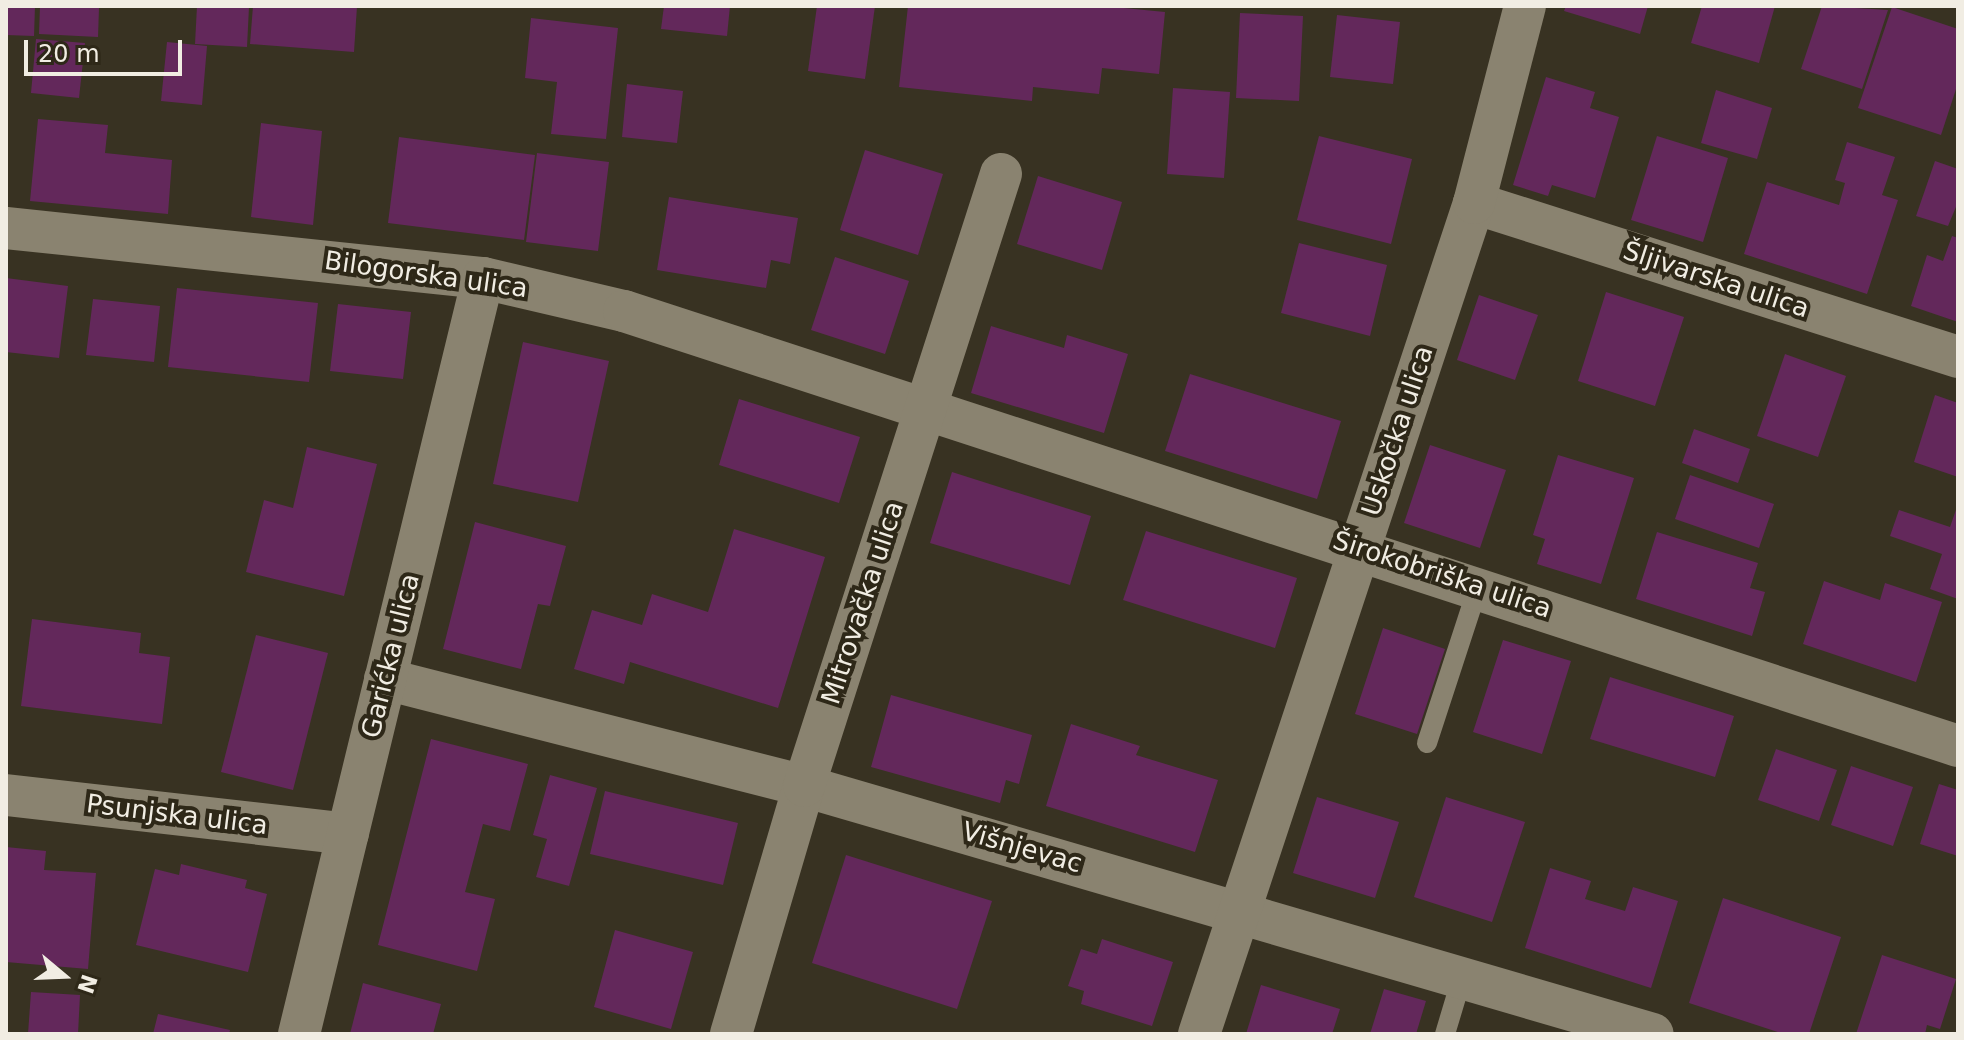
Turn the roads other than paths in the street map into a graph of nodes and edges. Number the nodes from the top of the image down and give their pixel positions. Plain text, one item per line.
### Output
1 (1525, 6) edge
2 (1001, 174) dead end
3 (1474, 203) junction
4 (6, 228) edge
5 (483, 278) junction
6 (1958, 357) edge
7 (924, 411) junction
8 (1359, 547) junction
9 (1478, 587) junction
10 (385, 679) junction
11 (1427, 743) dead end
12 (1958, 746) edge
13 (804, 786) junction
14 (6, 795) edge
15 (348, 834) junction
16 (1239, 910) junction
17 (1463, 974) junction
18 (299, 1034) edge
19 (731, 1034) edge
20 (1199, 1034) edge
21 (1445, 1034) edge
22 (1653, 1034) edge

1 - 3 street, Uskočka ulica
2 - 7 street, Mitrovačka ulica
3 - 6 street, Šljivarska ulica
3 - 8 street, Uskočka ulica
4 - 5 street, Bilogorska ulica
5 - 7 street, Bilogorska ulica
5 - 10 street, Garićka ulica
7 - 8 street, Širokobriška ulica
7 - 13 street, Mitrovačka ulica
8 - 9 street, Širokobriška ulica
8 - 16 street, Uskočka ulica
9 - 11 lane
9 - 12 street, Širokobriška ulica
10 - 13 street, Višnjevac
10 - 15 street, Garićka ulica
13 - 16 street, Višnjevac
13 - 19 street, Mitrovačka ulica
14 - 15 street, Psunjska ulica
15 - 18 street, Garićka ulica
16 - 17 street, Višnjevac
16 - 20 street, Uskočka ulica
17 - 21 lane
17 - 22 street, Višnjevac

